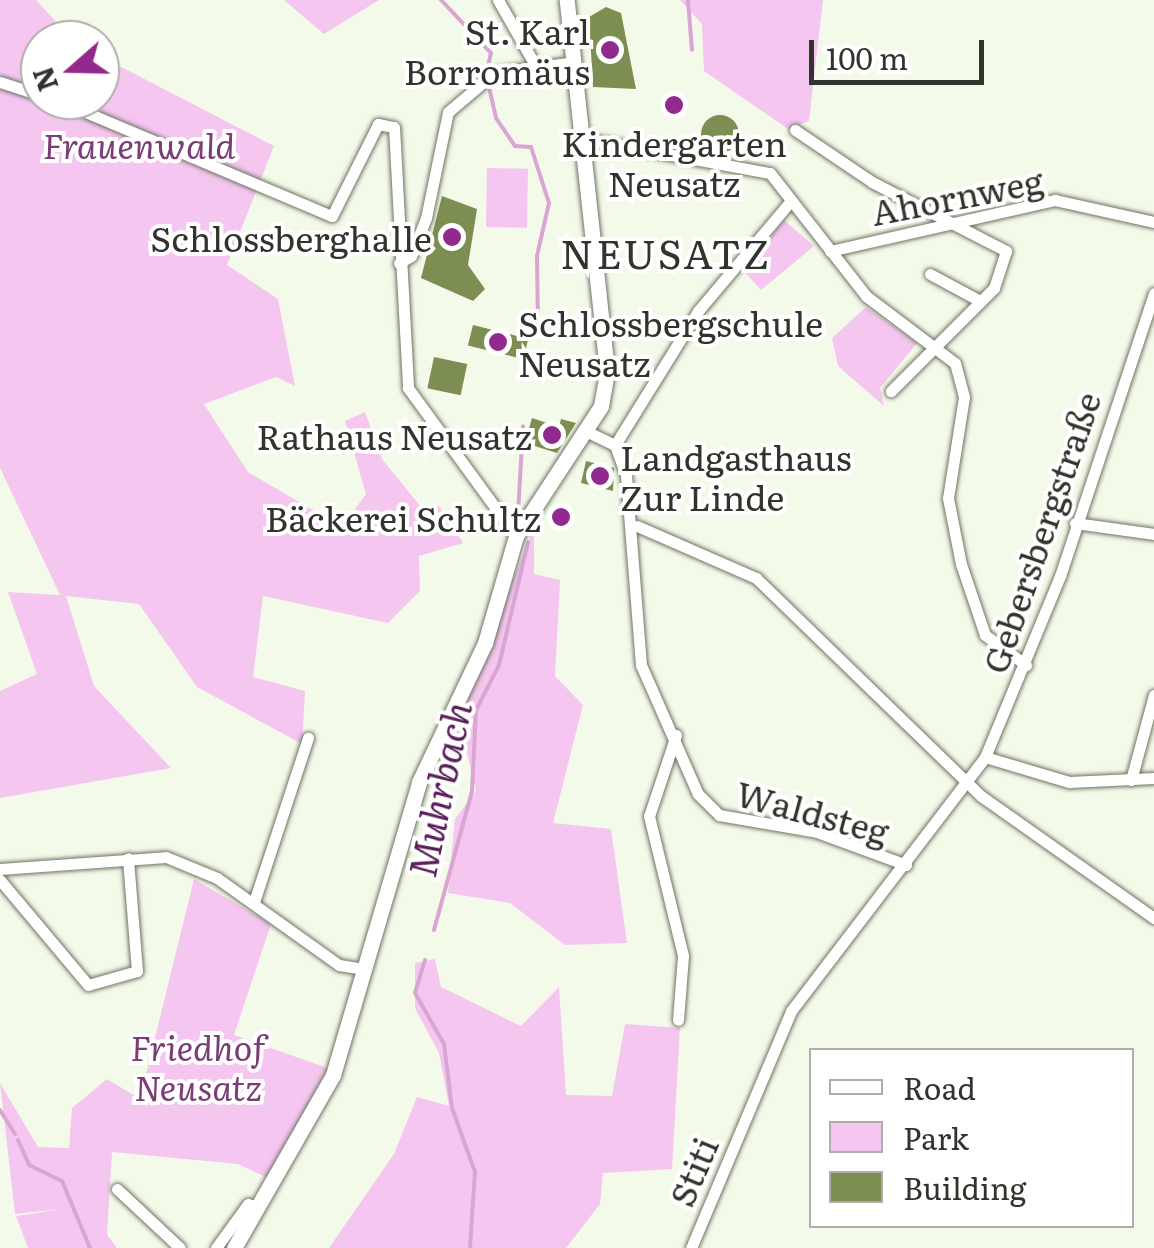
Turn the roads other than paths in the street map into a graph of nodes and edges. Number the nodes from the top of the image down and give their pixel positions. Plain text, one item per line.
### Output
1 (498, 0) edge
2 (567, 0) edge
3 (575, 62) junction
4 (534, 63) junction
5 (104, 120) edge
6 (795, 130) dead end
7 (586, 139) junction
8 (789, 203) junction
9 (1154, 222) edge
10 (964, 224) junction
11 (830, 252) junction
12 (399, 263) junction
13 (930, 274) dead end
14 (1154, 293) edge
15 (978, 300) junction
16 (936, 343) junction
17 (892, 392) dead end
18 (590, 433) junction
19 (615, 445) junction
20 (1075, 523) junction
21 (637, 526) junction
22 (1154, 534) edge
23 (516, 536) junction
24 (1026, 665) junction
25 (1154, 695) edge
26 (676, 735) junction
27 (308, 738) dead end
28 (985, 757) junction
29 (1154, 778) edge
30 (1131, 780) junction
31 (968, 784) junction
32 (128, 858) junction
33 (906, 865) junction
34 (0, 868) edge
35 (0, 880) edge
36 (254, 902) junction
37 (1154, 918) edge
38 (358, 968) junction
39 (678, 1020) dead end
40 (117, 1190) dead end
41 (258, 1206) junction
42 (180, 1248) edge
43 (216, 1248) edge
44 (234, 1248) edge
45 (691, 1248) edge

1 - 4 street
2 - 3 main road
3 - 4 street
3 - 7 main road
4 - 12 street
5 - 12 street
6 - 10 street
7 - 8 street
7 - 18 main road
8 - 11 street
8 - 19 street
9 - 10 street, Ahornweg
10 - 11 street, Ahornweg
10 - 15 street
11 - 16 street
12 - 23 street
13 - 15 street
14 - 20 street, Gebersbergstraße
15 - 16 street
16 - 17 street
16 - 24 street
18 - 19 street
18 - 23 main road
19 - 21 street, Waldsteg
20 - 22 street
20 - 24 street, Gebersbergstraße
21 - 26 street, Waldsteg
21 - 31 street
23 - 38 main road
24 - 28 street, Gebersbergstraße
25 - 30 street
26 - 33 street, Waldsteg
26 - 39 street
27 - 36 street
28 - 30 street
28 - 31 street, Gebersbergstraße
29 - 30 street
31 - 33 street, Gebersbergstraße
31 - 37 street
32 - 34 street
32 - 35 street
32 - 36 street
33 - 45 street, Stiti
36 - 38 street
38 - 41 main road
40 - 42 street
41 - 43 street
41 - 44 main road

